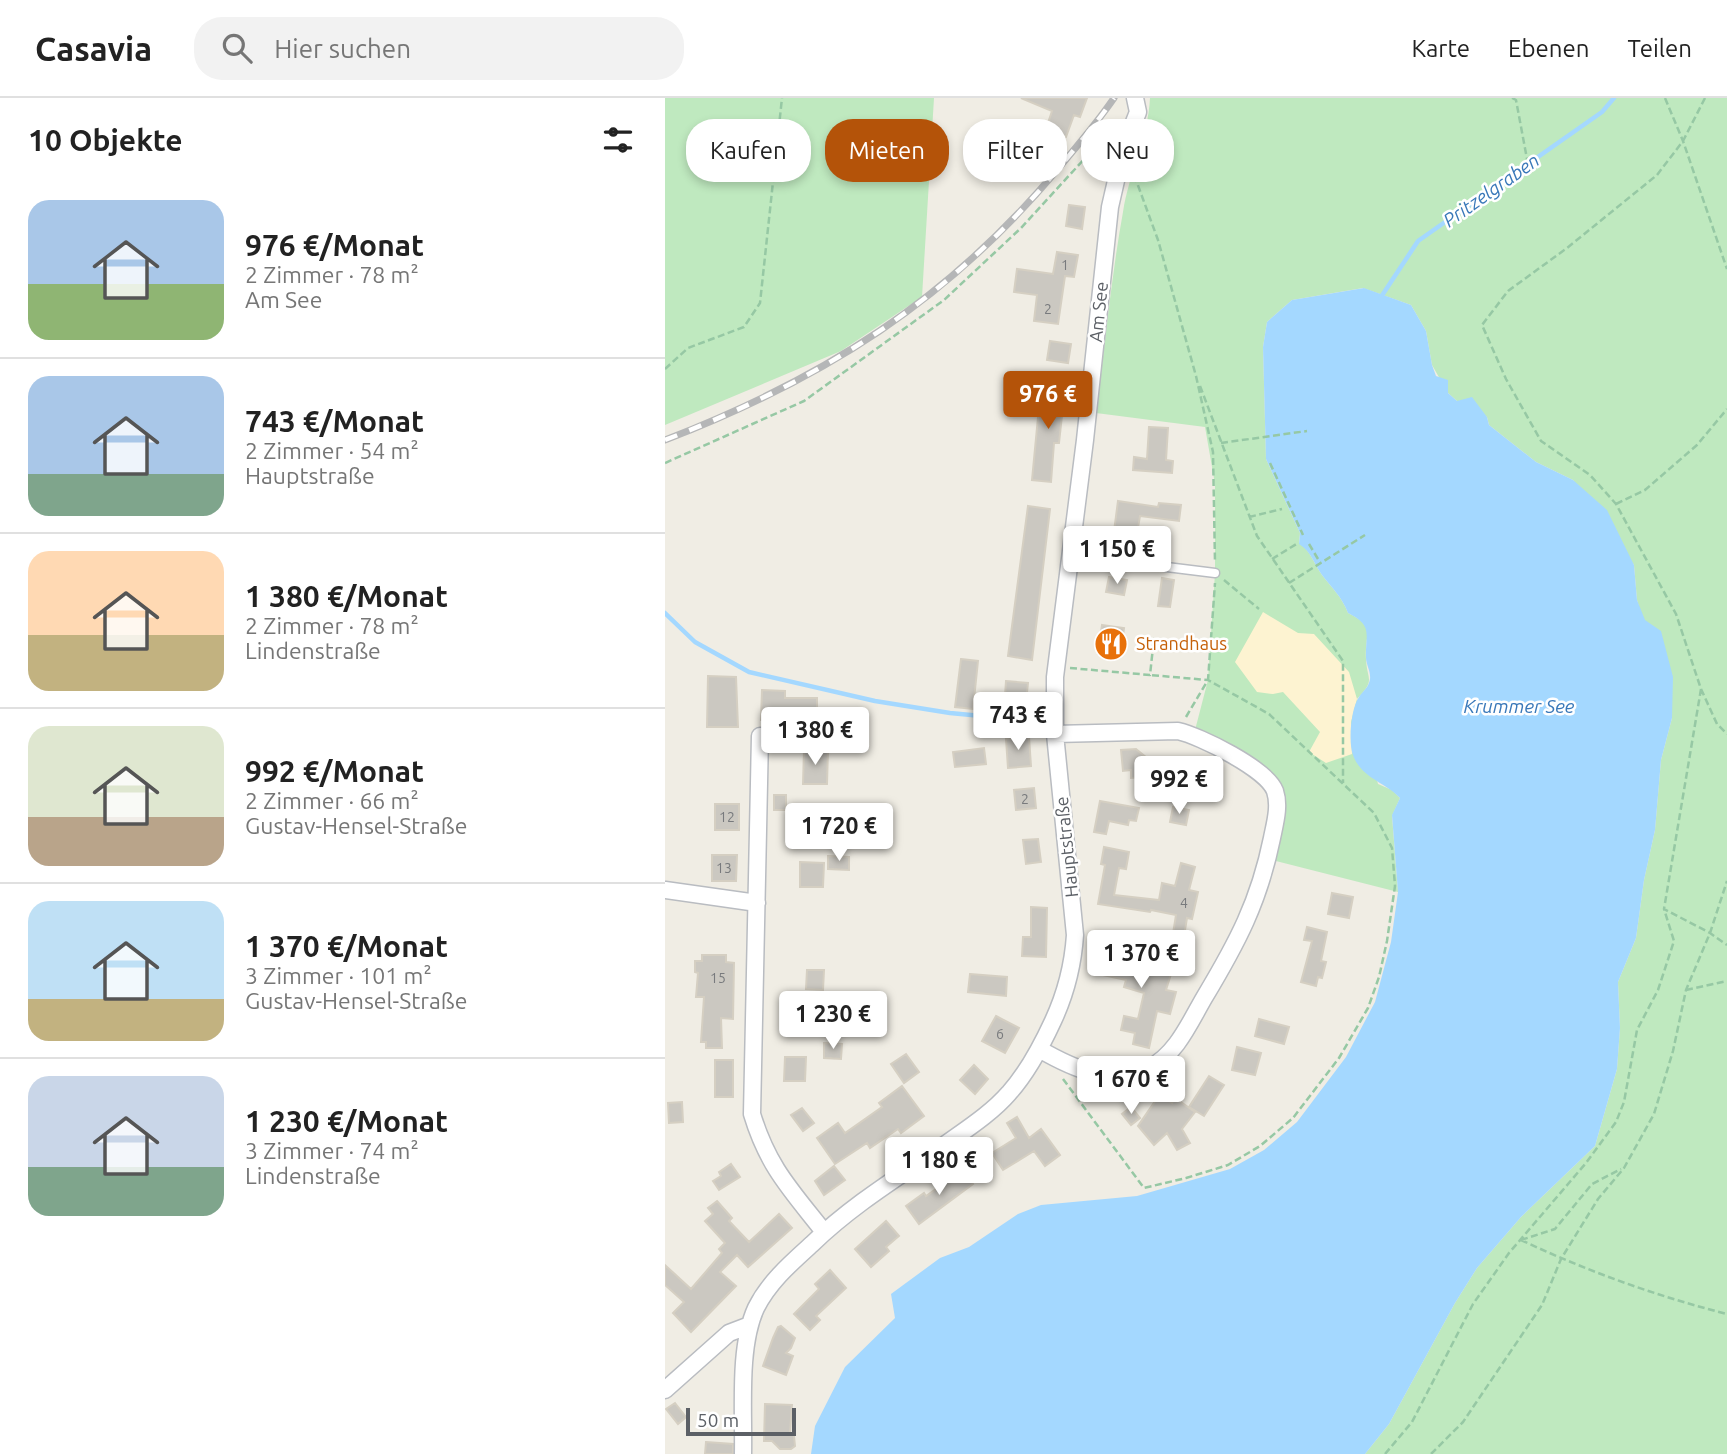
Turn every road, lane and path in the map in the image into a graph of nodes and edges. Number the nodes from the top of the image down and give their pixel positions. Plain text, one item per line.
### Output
1 (782, 98) edge
2 (1665, 98) edge
3 (1705, 98) edge
4 (1515, 99) edge
5 (1135, 100) edge
6 (1682, 141) junction
7 (1527, 159) dead end
8 (1081, 163) edge
9 (1137, 182) edge
10 (1727, 269) edge
11 (665, 369) edge
12 (1196, 376) junction
13 (1727, 409) edge
14 (1307, 431) dead end
15 (1221, 443) junction
16 (665, 463) edge
17 (1270, 463) dead end
18 (1616, 504) junction
19 (1282, 509) dead end
20 (1249, 517) junction
21 (1303, 535) dead end
22 (1365, 535) dead end
23 (1298, 543) dead end
24 (1309, 544) dead end
25 (1070, 555) junction
26 (1272, 559) junction
27 (1321, 564) junction
28 (1216, 573) junction
29 (1289, 583) junction
30 (1259, 609) dead end
31 (1154, 638) dead end
32 (1057, 666) junction
33 (1150, 675) junction
34 (1209, 680) junction
35 (1701, 689) junction
36 (1178, 731) junction
37 (1055, 734) junction
38 (1727, 734) edge
39 (760, 736) dead end
40 (1343, 783) junction
41 (1727, 881) edge
42 (665, 890) edge
43 (757, 903) junction
44 (1664, 909) junction
45 (1710, 933) junction
46 (1727, 945) edge
47 (1727, 981) edge
48 (1686, 990) junction
49 (1046, 1053) junction
50 (1623, 1168) junction
51 (1144, 1188) junction
52 (1137, 1191) dead end
53 (824, 1232) junction
54 (1521, 1240) junction
55 (1561, 1259) junction
56 (1727, 1314) edge
57 (750, 1325) junction
58 (665, 1390) edge
59 (743, 1454) edge
60 (1385, 1454) edge
61 (1431, 1454) edge

1 - 11 path
2 - 6 path
3 - 6 path
4 - 7 path
5 - 25 street, Am See
6 - 10 path
6 - 18 path
8 - 16 path
9 - 12 path
12 - 15 path
12 - 28 path
13 - 18 path
14 - 15 path
15 - 20 path
17 - 21 path
18 - 35 path
19 - 20 path
20 - 26 path
22 - 27 path
23 - 26 path
24 - 27 path
25 - 28 lane
25 - 32 street, Am See
26 - 29 path
27 - 29 path
28 - 30 path
28 - 34 path
29 - 40 path
31 - 33 path
32 - 33 path
32 - 37 street, Am See
33 - 34 path
34 - 36 path
34 - 40 path
35 - 38 path
35 - 44 path
36 - 37 street
36 - 49 street
37 - 49 street, Hauptstraße
39 - 43 street
40 - 51 path
41 - 45 path
42 - 43 street
43 - 53 street
44 - 45 path
44 - 54 path
45 - 46 path
45 - 48 path
47 - 48 path
48 - 50 path
49 - 51 path
49 - 53 street, Hauptstraße
50 - 54 path
50 - 55 path
51 - 52 path
53 - 57 street, Hauptstraße
54 - 55 path
54 - 60 path
55 - 56 path
55 - 61 path
57 - 58 street
57 - 59 street, Hauptstraße

